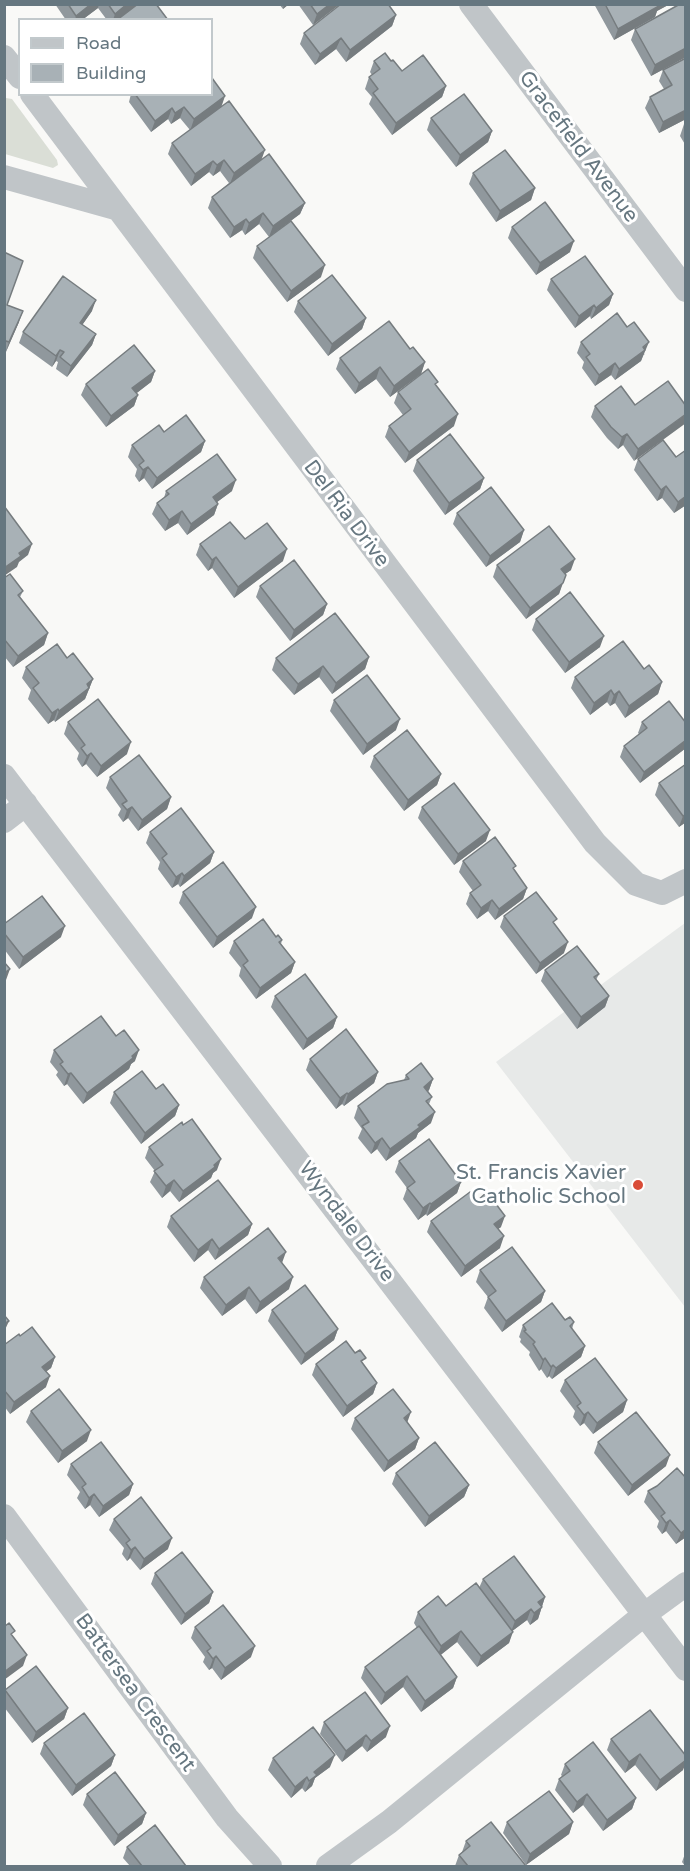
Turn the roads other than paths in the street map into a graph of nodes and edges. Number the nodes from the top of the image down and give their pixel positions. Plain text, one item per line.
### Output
1 (471, 4) edge
2 (33, 96) edge
3 (4, 177) edge
4 (115, 208) junction
5 (686, 290) edge
6 (4, 776) edge
7 (26, 804) junction
8 (4, 821) edge
9 (686, 881) edge
10 (4, 1516) edge
11 (686, 1584) edge
12 (645, 1614) junction
13 (686, 1669) edge
14 (270, 1866) edge
15 (328, 1866) edge

1 - 5 street, Gracefield Avenue
2 - 4 street, Del Ria Drive
3 - 4 street
4 - 9 street, Del Ria Drive
6 - 7 street, Wyndale Drive
7 - 8 street
7 - 12 street, Wyndale Drive
10 - 14 street, Battersea Crescent
11 - 12 street
12 - 13 street, Wyndale Drive
12 - 15 street

